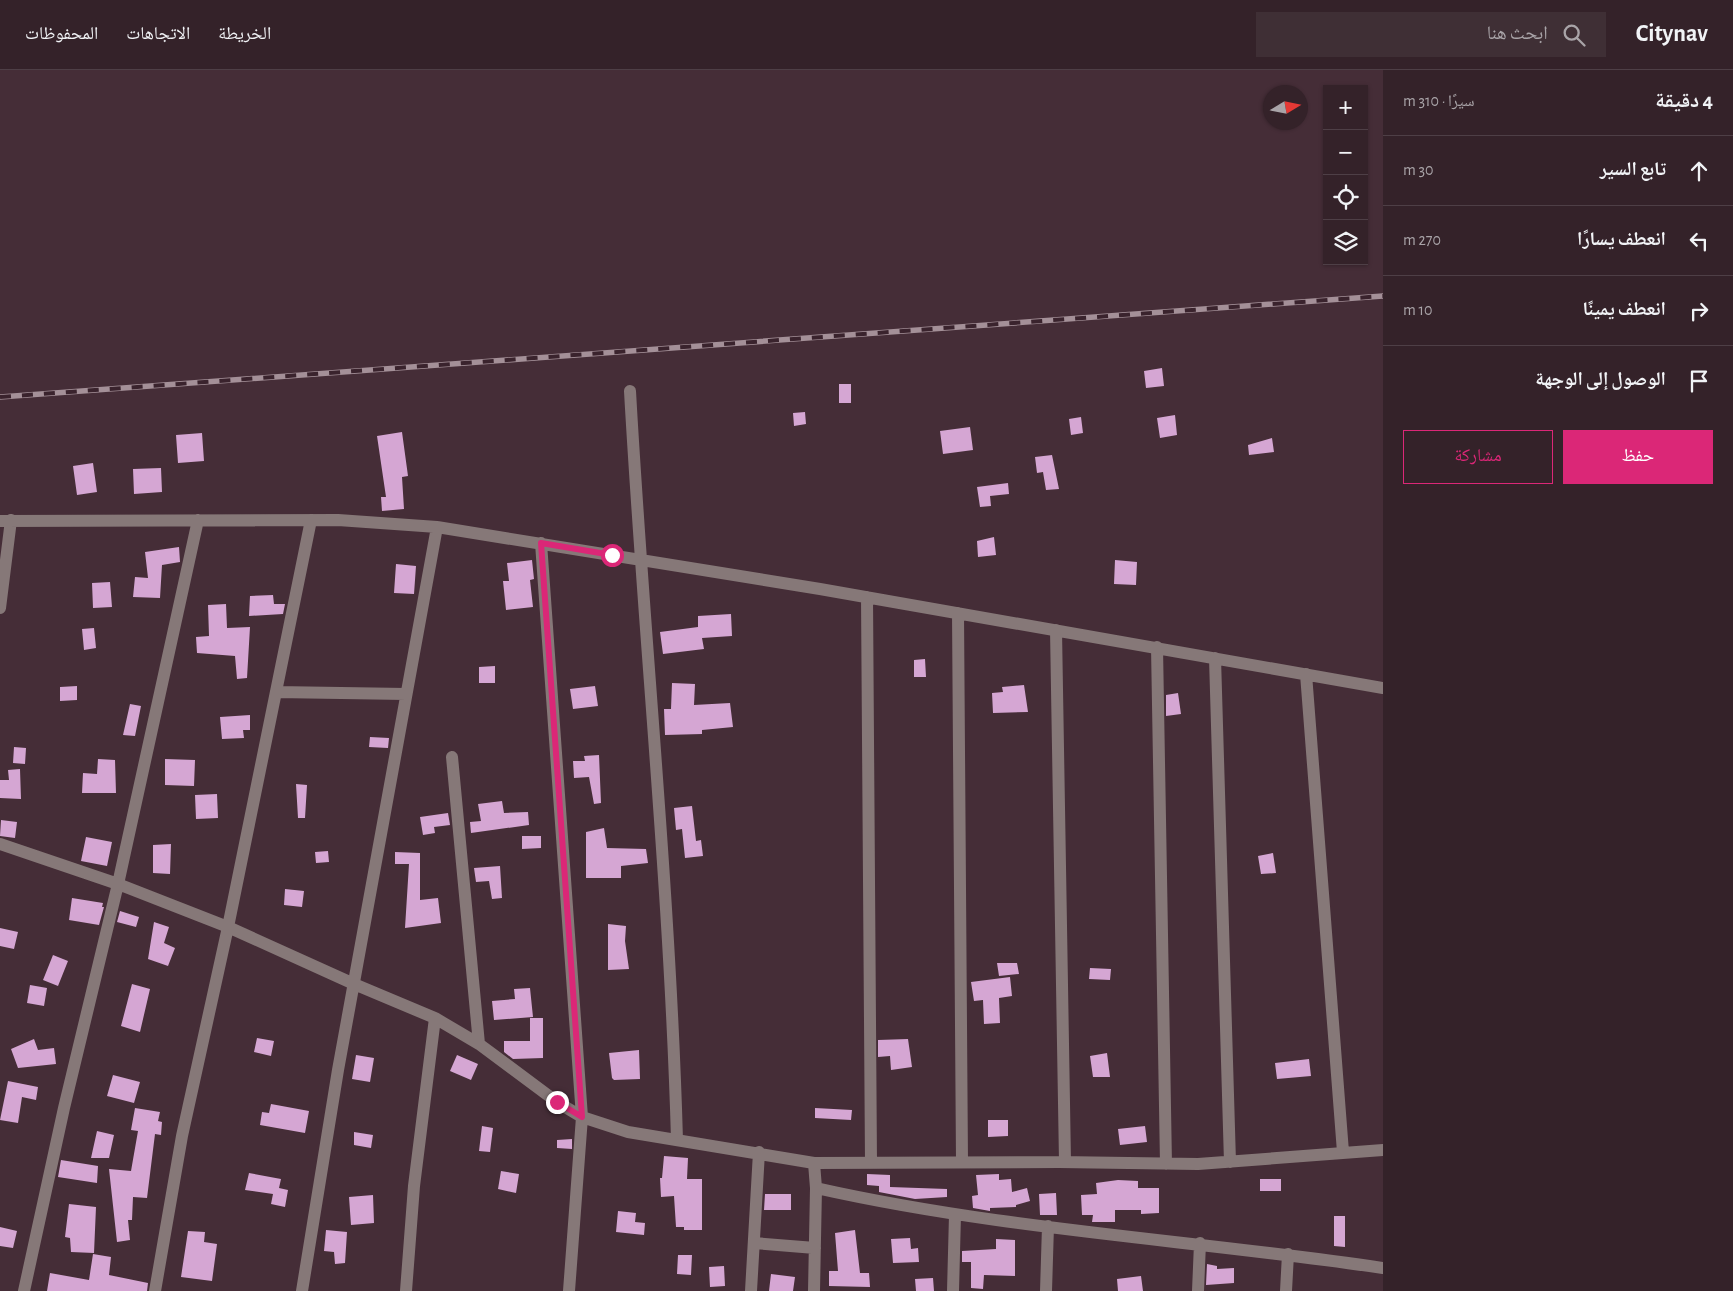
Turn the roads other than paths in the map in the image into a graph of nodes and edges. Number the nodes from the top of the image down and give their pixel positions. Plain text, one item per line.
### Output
1 (630, 391) dead end
2 (5, 520) edge
3 (198, 520) junction
4 (311, 520) junction
5 (437, 527) junction
6 (541, 543) junction
7 (639, 559) junction
8 (867, 597) junction
9 (0, 608) edge
10 (958, 613) junction
11 (1056, 630) junction
12 (1157, 647) junction
13 (1215, 658) junction
14 (1306, 674) junction
15 (1383, 688) edge
16 (276, 692) junction
17 (406, 694) junction
18 (452, 757) dead end
19 (0, 844) edge
20 (118, 884) junction
21 (228, 927) junction
22 (354, 984) junction
23 (435, 1018) junction
24 (479, 1044) junction
25 (582, 1117) junction
26 (677, 1140) junction
27 (1383, 1150) edge
28 (759, 1152) junction
29 (1343, 1152) junction
30 (871, 1162) junction
31 (962, 1162) junction
32 (1065, 1162) junction
33 (1230, 1162) junction
34 (814, 1163) junction
35 (1166, 1164) junction
36 (816, 1188) junction
37 (955, 1215) junction
38 (1048, 1226) junction
39 (1200, 1243) junction
40 (754, 1244) junction
41 (815, 1248) junction
42 (1288, 1254) junction
43 (1383, 1268) edge
44 (24, 1291) edge
45 (155, 1291) edge
46 (302, 1291) edge
47 (406, 1291) edge
48 (569, 1291) edge
49 (751, 1291) edge
50 (814, 1291) edge
51 (953, 1291) edge
52 (1046, 1291) edge
53 (1198, 1291) edge
54 (1286, 1291) edge

1 - 7 street
2 - 3 street
2 - 9 street
3 - 4 street
3 - 20 street
4 - 5 street
4 - 16 street
5 - 6 street
5 - 17 street
6 - 7 street
6 - 25 street
7 - 8 street
7 - 26 street
8 - 10 street
8 - 30 street
10 - 11 street
10 - 31 street
11 - 12 street
11 - 32 street
12 - 13 street
12 - 35 street
13 - 14 street
13 - 33 street
14 - 15 street
14 - 29 street
16 - 17 street
16 - 21 street
17 - 22 street
18 - 24 street
19 - 20 street
20 - 21 street
20 - 44 street
21 - 22 street
21 - 45 street
22 - 23 street
22 - 46 street
23 - 24 street
23 - 47 street
24 - 25 street
25 - 26 street
25 - 48 street
26 - 28 street
27 - 29 street
28 - 34 street
28 - 40 street
29 - 33 street
30 - 31 street
30 - 34 street
31 - 32 street
32 - 35 street
33 - 35 street
34 - 36 street
36 - 37 street
36 - 41 street
37 - 38 street
37 - 51 street
38 - 39 street
38 - 52 street
39 - 42 street
39 - 53 street
40 - 41 street
40 - 49 street
41 - 50 street
42 - 43 street
42 - 54 street

